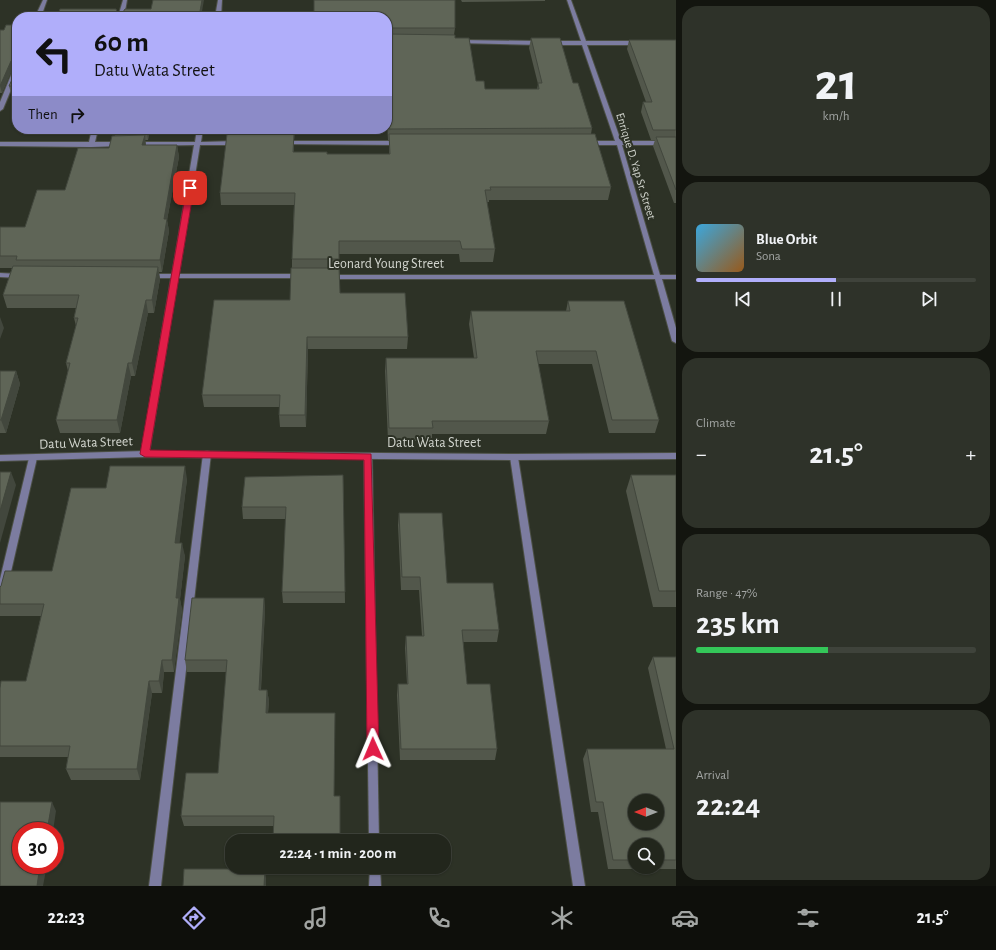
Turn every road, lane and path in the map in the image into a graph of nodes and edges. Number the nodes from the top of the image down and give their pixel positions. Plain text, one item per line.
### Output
1 (45, 0) edge
2 (125, 0) edge
3 (220, 0) edge
4 (569, 0) edge
5 (40, 12) edge
6 (122, 12) edge
7 (219, 12) edge
8 (450, 42) edge
9 (583, 43) junction
10 (645, 43) edge
11 (12, 80) edge
12 (0, 109) edge
13 (94, 134) edge
14 (199, 134) edge
15 (197, 143) junction
16 (245, 143) edge
17 (277, 143) edge
18 (404, 143) edge
19 (579, 143) edge
20 (619, 143) junction
21 (676, 143) edge
22 (0, 144) edge
23 (91, 145) junction
24 (0, 276) edge
25 (24, 276) edge
26 (143, 276) edge
27 (175, 276) junction
28 (310, 276) edge
29 (317, 276) edge
30 (657, 277) junction
31 (676, 277) edge
32 (676, 341) edge
33 (145, 454) junction
34 (208, 454) junction
35 (368, 456) junction
36 (676, 456) edge
37 (514, 457) junction
38 (0, 458) edge
39 (33, 458) junction
40 (0, 598) edge
41 (374, 834) edge
42 (375, 874) edge
43 (155, 886) edge
44 (375, 886) edge
45 (579, 886) edge

1 - 5 street
2 - 6 street
3 - 7 street
4 - 9 street, Enrique D. Yap Sr. Street
8 - 9 street
9 - 10 street
9 - 20 street, Enrique D. Yap Sr. Street
11 - 12 street
13 - 23 street
14 - 15 street
15 - 16 street
15 - 23 street
15 - 27 street
17 - 18 street
19 - 20 street
20 - 21 street
20 - 30 street, Enrique D. Yap Sr. Street
22 - 23 street
24 - 25 street
26 - 27 street, Leonard Young Street
27 - 28 street, Leonard Young Street
27 - 33 street
29 - 30 street, Leonard Young Street
30 - 31 street, Leonard Young Street
30 - 32 street, Enrique D. Yap Sr. Street
33 - 34 street, Datu Wata Street
33 - 39 street, Datu Wata Street
34 - 35 street, Datu Wata Street
34 - 43 street
35 - 37 street, Datu Wata Street
35 - 41 street
36 - 37 street, Datu Wata Street
37 - 45 street
38 - 39 street, Datu Wata Street
39 - 40 street
42 - 44 street

